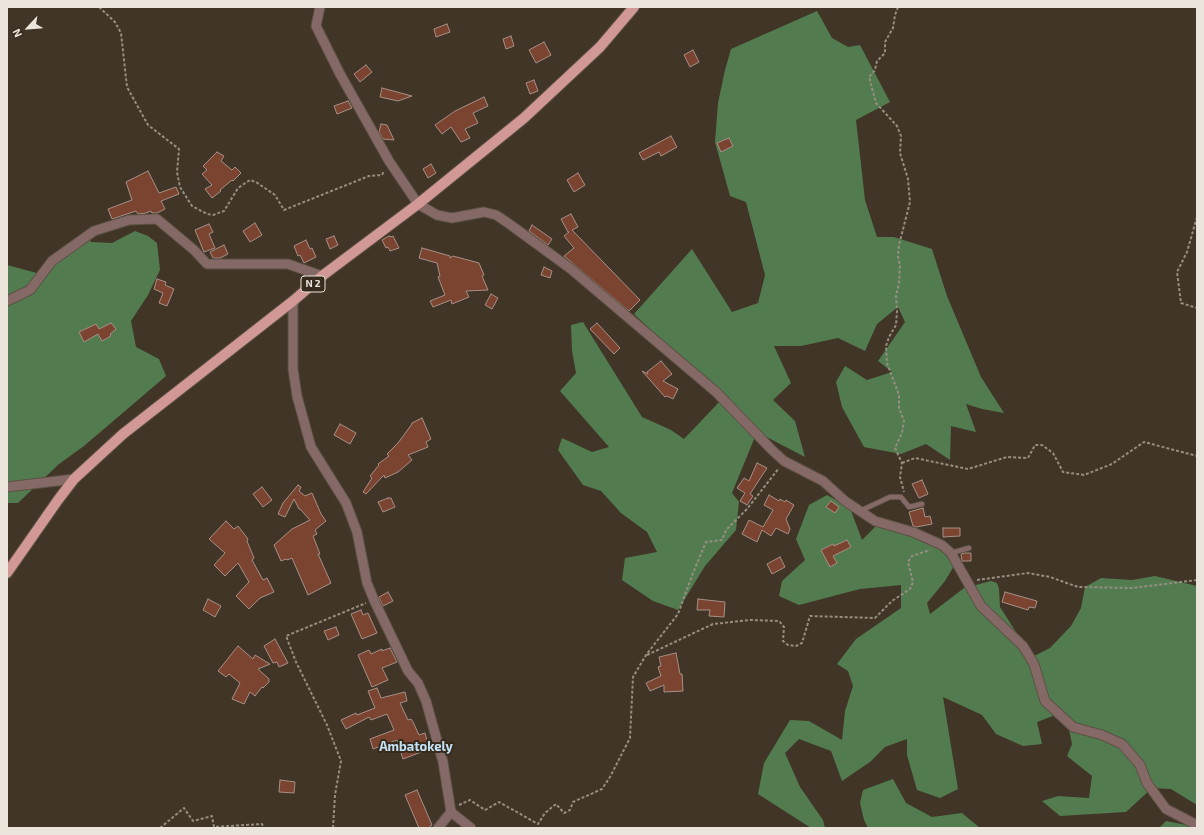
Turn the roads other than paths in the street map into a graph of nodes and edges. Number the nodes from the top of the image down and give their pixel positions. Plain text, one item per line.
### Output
1 (320, 7) edge
2 (634, 7) edge
3 (418, 204) junction
4 (322, 276) junction
5 (7, 301) edge
6 (294, 301) junction
7 (74, 479) junction
8 (7, 487) edge
9 (922, 504) dead end
10 (860, 511) junction
11 (969, 548) dead end
12 (951, 553) junction
13 (7, 573) edge
14 (451, 812) junction
15 (1197, 825) edge
16 (438, 828) edge
17 (471, 828) edge

1 - 3 street
2 - 3 main road, N 2
3 - 4 main road, N 2
3 - 10 street
4 - 5 street
4 - 6 main road, N 2
6 - 7 main road, N 2
6 - 14 street
7 - 8 street
7 - 13 main road, N 2
9 - 10 lane
10 - 12 street
11 - 12 lane
12 - 15 street
14 - 16 street
14 - 17 street

